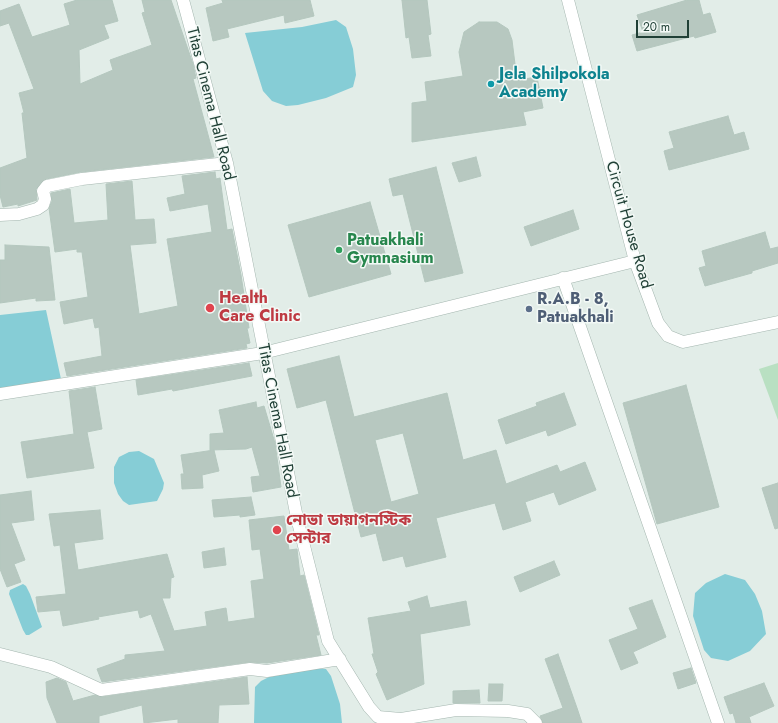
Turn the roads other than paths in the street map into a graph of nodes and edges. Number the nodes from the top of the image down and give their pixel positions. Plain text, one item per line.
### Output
1 (183, 0) edge
2 (568, 0) edge
3 (227, 163) junction
4 (0, 215) edge
5 (635, 261) junction
6 (563, 278) junction
7 (778, 322) edge
8 (263, 353) junction
9 (0, 394) edge
10 (0, 654) edge
11 (340, 659) junction
12 (536, 723) edge
13 (718, 723) edge

1 - 3 street, Titas Cinema Hall Road
2 - 5 street, Circuit House Road
3 - 4 street
3 - 8 street, Titas Cinema Hall Road
5 - 6 street
5 - 7 street, Circuit House Road
6 - 8 street
6 - 13 street
8 - 9 street
8 - 11 street, Titas Cinema Hall Road
10 - 11 street
11 - 12 street, Titas Cinema Hall Road

